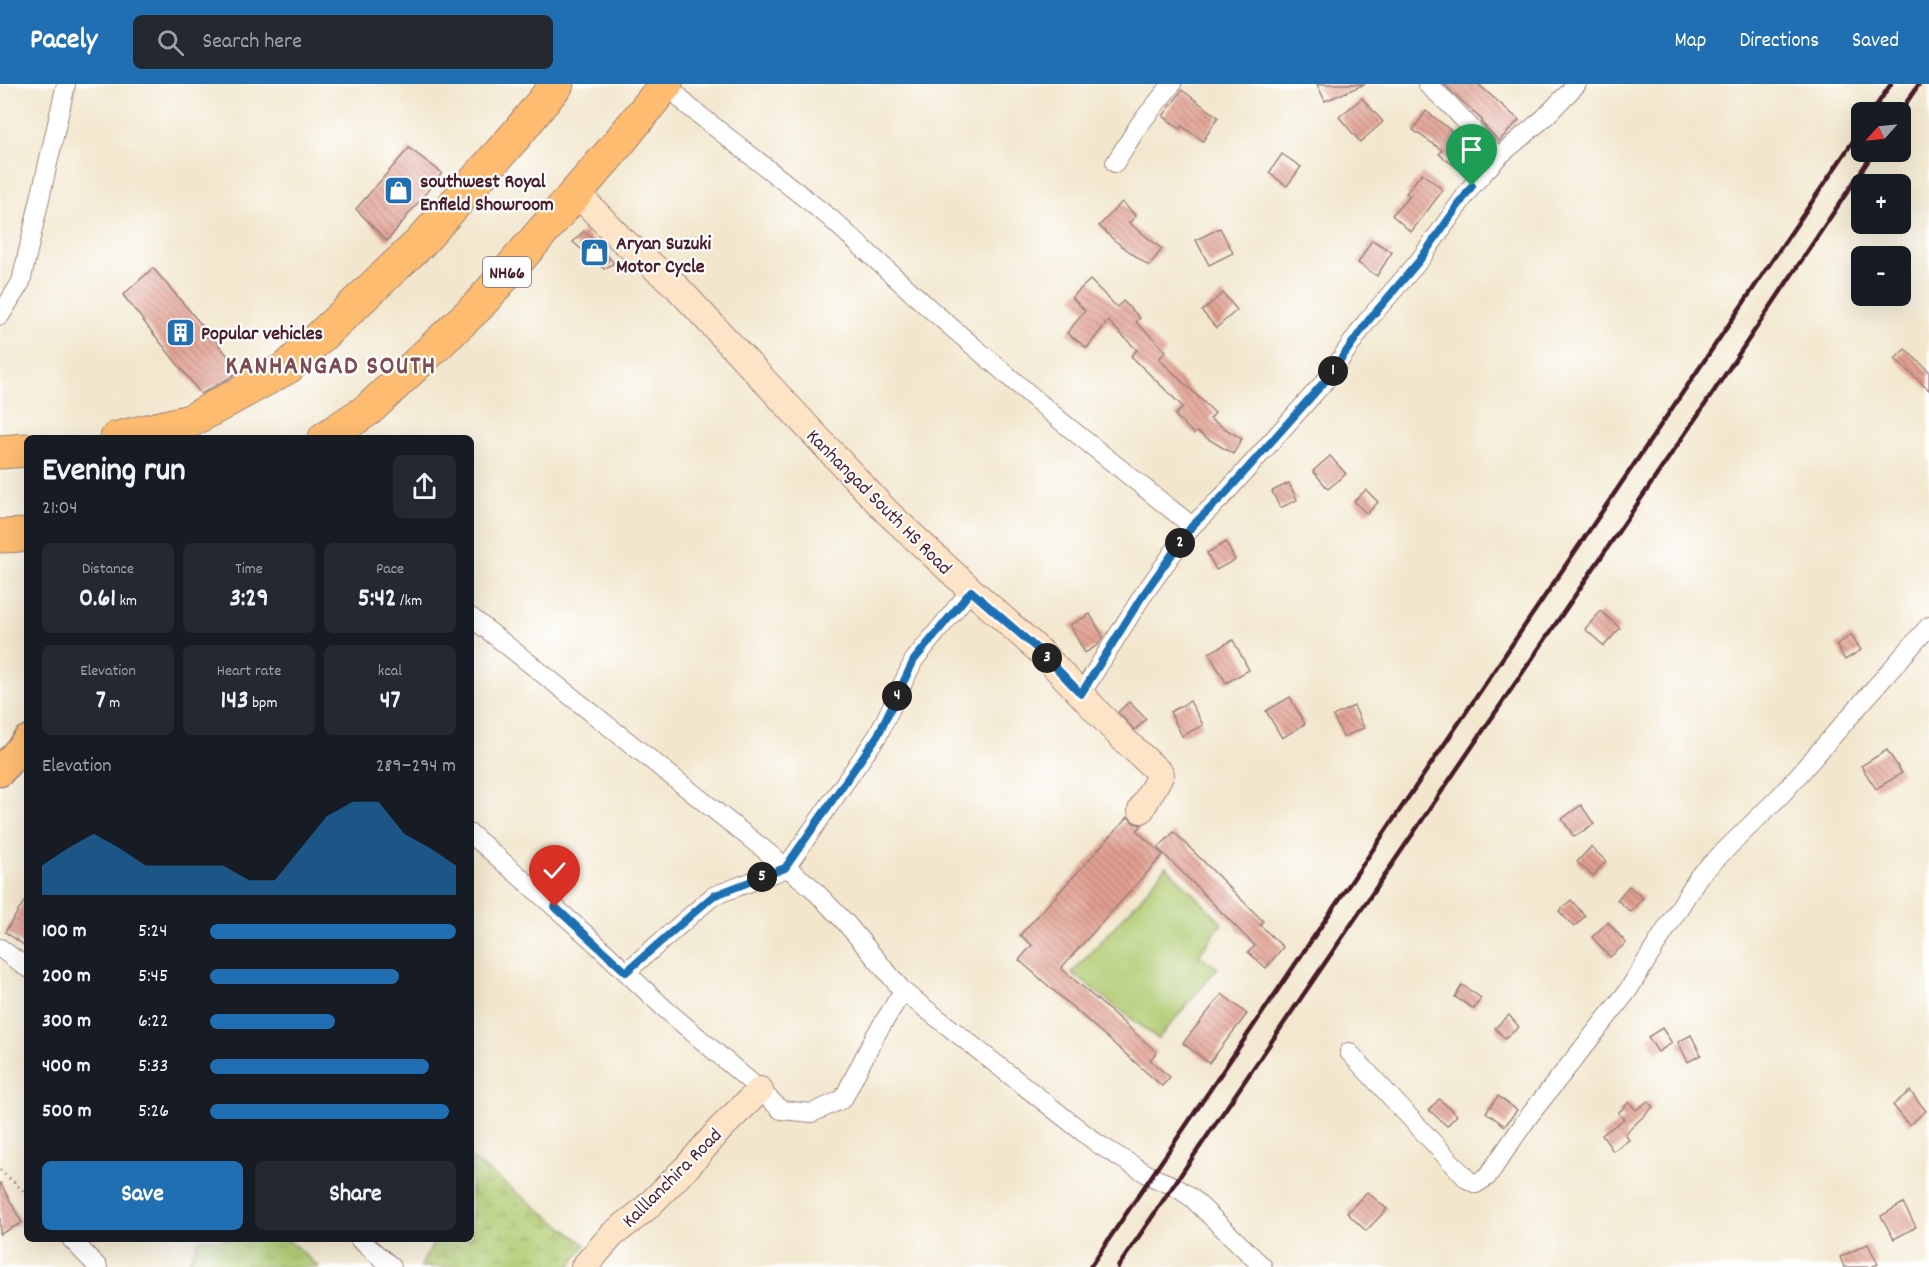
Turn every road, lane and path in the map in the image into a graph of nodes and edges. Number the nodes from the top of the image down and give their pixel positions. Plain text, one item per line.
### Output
1 (66, 84) edge
2 (557, 84) edge
3 (667, 84) edge
4 (1172, 84) edge
5 (1427, 84) edge
6 (1577, 84) edge
7 (1498, 157) junction
8 (1115, 163) dead end
9 (576, 192) junction
10 (0, 316) edge
11 (192, 429) edge
12 (142, 435) edge
13 (330, 435) edge
14 (24, 450) edge
15 (0, 452) edge
16 (1192, 526) junction
17 (24, 535) edge
18 (0, 536) edge
19 (971, 591) junction
20 (474, 619) edge
21 (1929, 626) edge
22 (1081, 694) junction
23 (24, 744) edge
24 (0, 772) edge
25 (1141, 810) dead end
26 (474, 837) edge
27 (785, 868) junction
28 (0, 948) edge
29 (24, 966) edge
30 (626, 972) junction
31 (903, 991) junction
32 (1349, 1052) dead end
33 (760, 1090) junction
34 (0, 1170) edge
35 (24, 1191) edge
36 (74, 1242) edge
37 (363, 1242) edge
38 (98, 1267) edge
39 (392, 1267) edge
40 (584, 1267) edge
41 (1263, 1267) edge

1 - 10 street
2 - 11 highway
3 - 9 highway, NH66
3 - 16 street
4 - 8 street
5 - 7 street
6 - 7 street
7 - 16 street
9 - 13 highway, NH66
9 - 19 street, Kanhangad South HS Road
11 - 12 highway
14 - 15 highway
16 - 22 street
17 - 18 highway
19 - 22 street, Kanhangad South HS Road
19 - 27 street
20 - 27 street
21 - 32 street
22 - 25 street, Kanhangad South HS Road
23 - 24 main road
26 - 30 street
27 - 30 street
27 - 31 street
28 - 29 street
30 - 33 street
31 - 33 street
31 - 41 street
33 - 40 street, Kalllanchira Road
34 - 35 path
36 - 38 street
37 - 39 street

